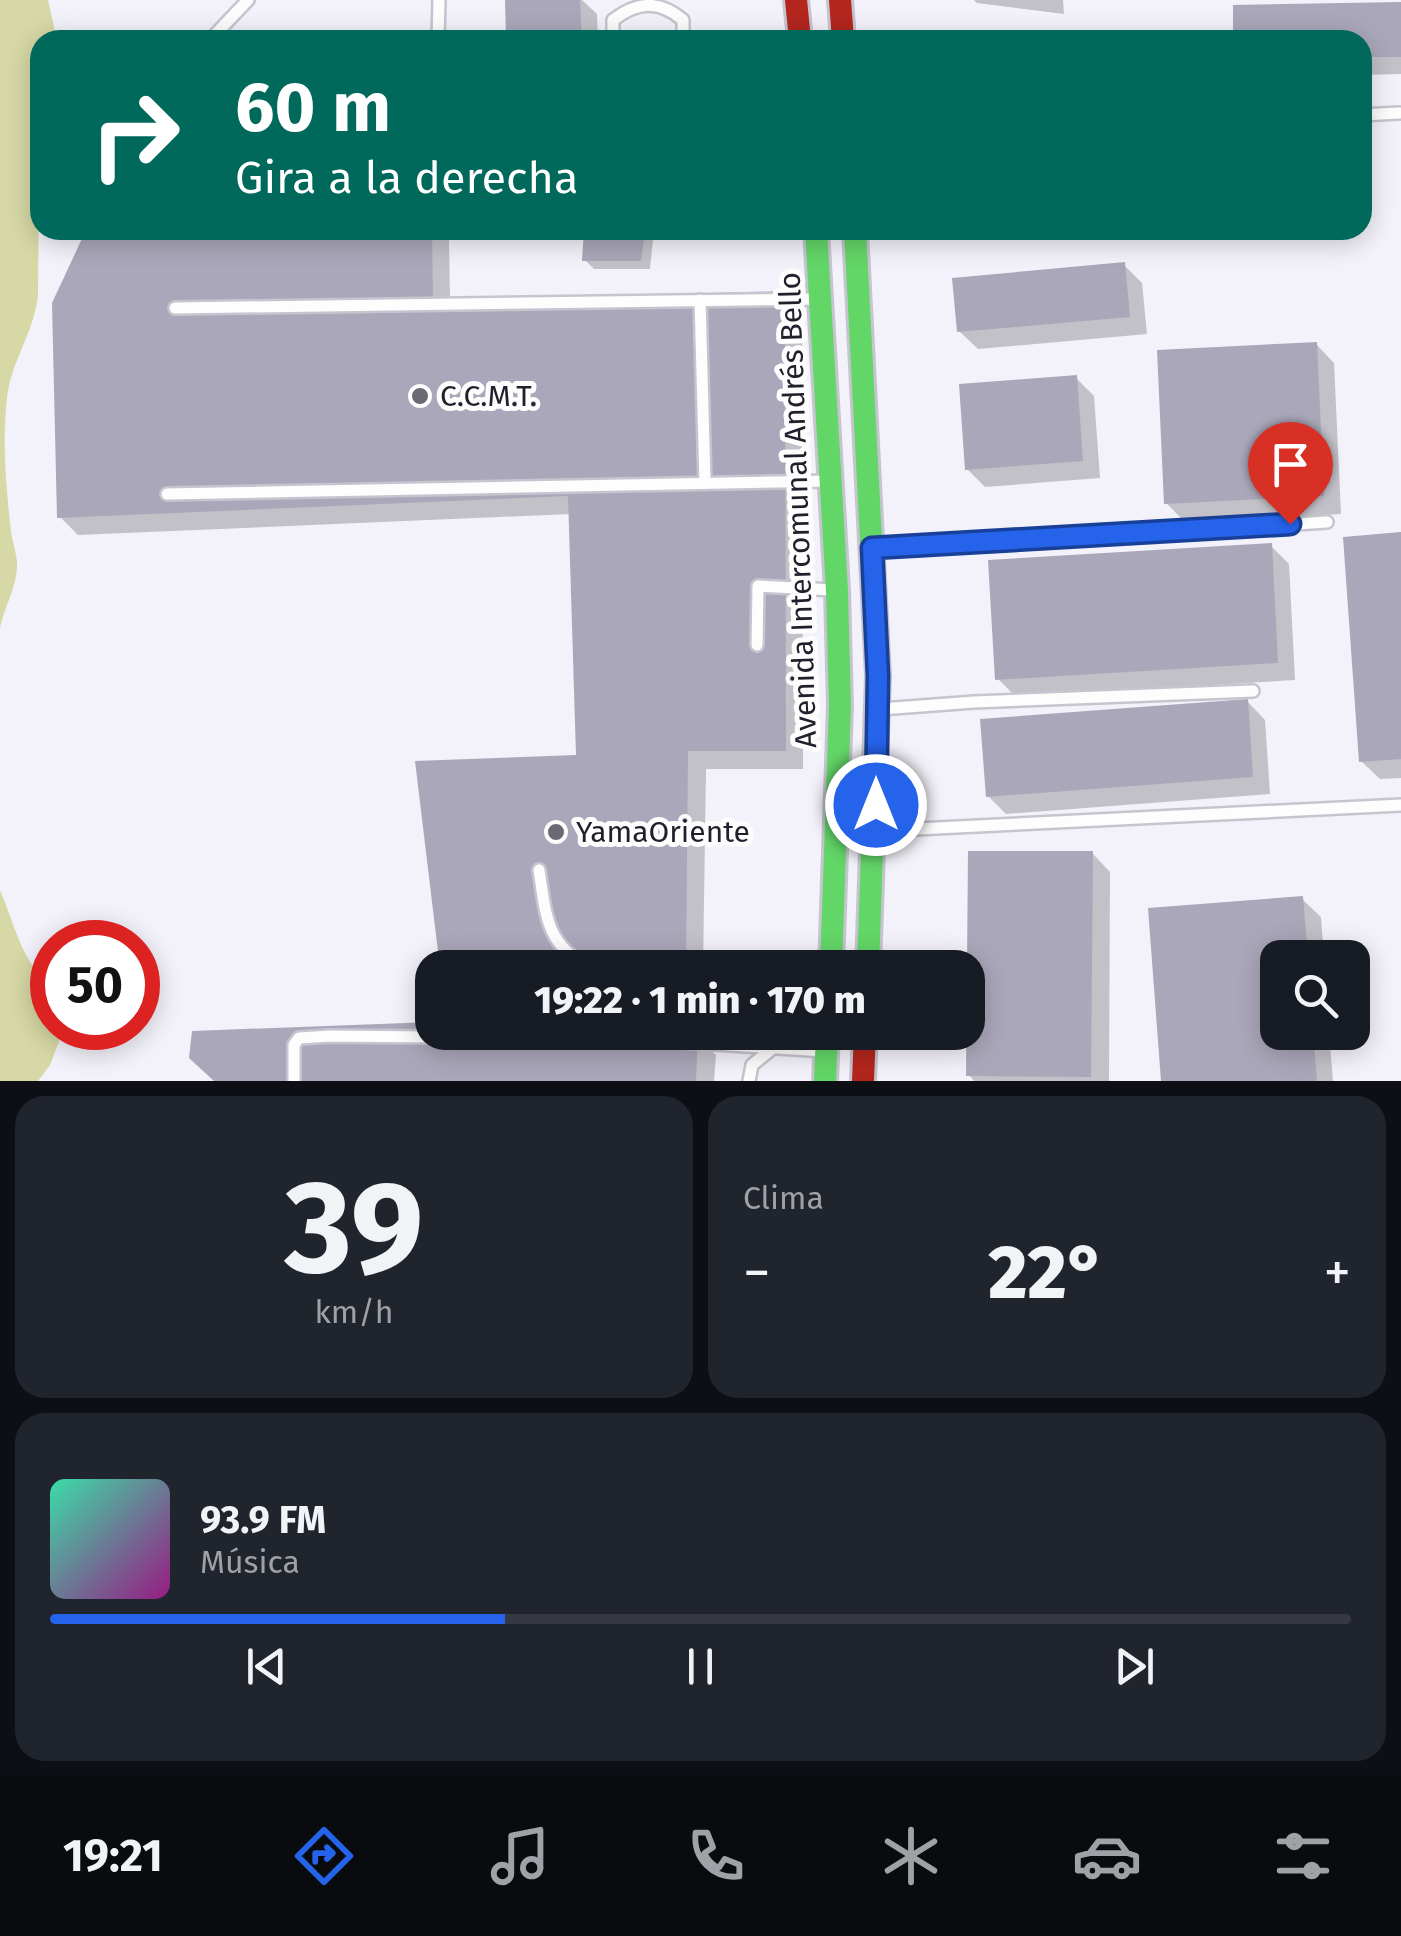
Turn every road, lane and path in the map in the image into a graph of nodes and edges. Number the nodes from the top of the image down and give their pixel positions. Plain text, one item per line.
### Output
1 (248, 0) edge
2 (439, 0) edge
3 (796, 0) edge
4 (840, 0) edge
5 (220, 30) edge
6 (438, 30) edge
7 (613, 30) edge
8 (682, 30) edge
9 (799, 30) edge
10 (842, 30) edge
11 (1399, 113) edge
12 (1372, 114) edge
13 (817, 240) edge
14 (863, 240) edge
15 (820, 298) junction
16 (700, 300) junction
17 (175, 308) dead end
18 (830, 481) junction
19 (705, 483) junction
20 (167, 494) dead end
21 (1327, 522) dead end
22 (872, 548) junction
23 (837, 591) junction
24 (758, 645) dead end
25 (1252, 692) dead end
26 (877, 709) junction
27 (1401, 805) edge
28 (875, 830) junction
29 (539, 870) dead end
30 (562, 950) edge
31 (832, 950) edge
32 (869, 950) edge
33 (415, 1037) edge
34 (770, 1050) edge
35 (826, 1050) edge
36 (864, 1050) edge
37 (294, 1081) edge
38 (749, 1081) edge
39 (824, 1081) edge
40 (862, 1081) edge

1 - 5 lane
2 - 6 lane
3 - 9 main road
4 - 10 main road
7 - 8 lane
11 - 12 lane
13 - 15 main road, Avenida Intercomunal Andrés Bello
14 - 22 main road
15 - 16 lane
15 - 18 main road, Avenida Intercomunal Andrés Bello
16 - 17 lane
16 - 19 lane
18 - 19 lane
18 - 23 main road, Avenida Intercomunal Andrés Bello
19 - 20 lane
21 - 22 lane
22 - 26 main road
23 - 24 lane
23 - 31 main road, Avenida Intercomunal Andrés Bello
25 - 26 lane
26 - 28 main road
27 - 28 lane
28 - 32 main road
29 - 30 lane
33 - 37 lane
34 - 38 lane
35 - 39 main road
36 - 40 main road

